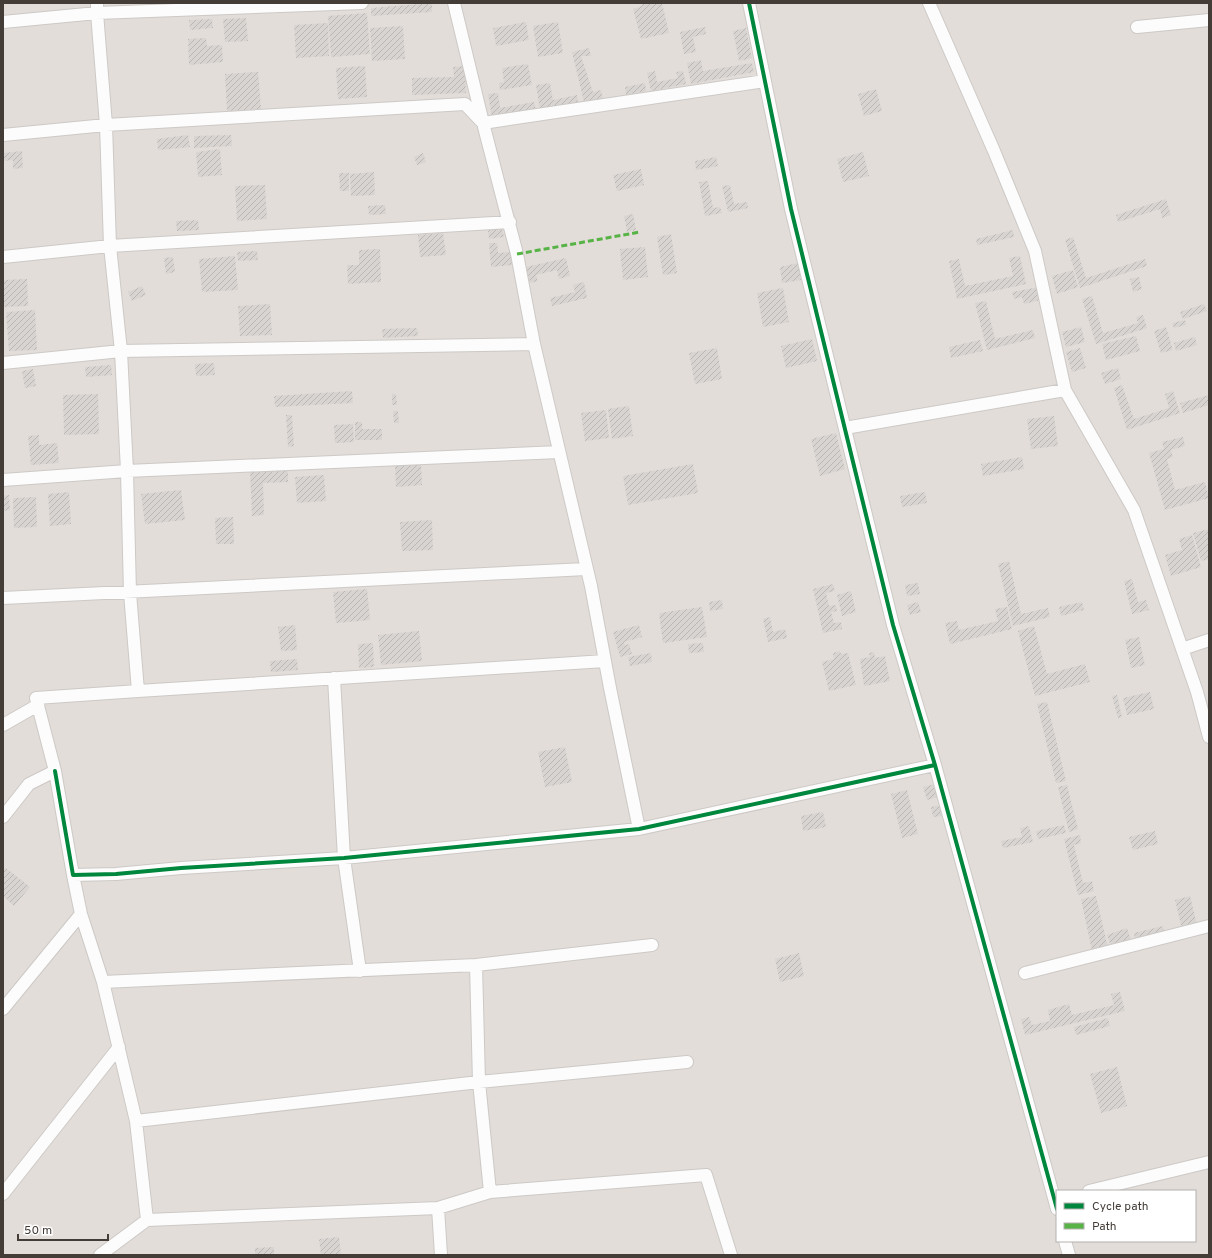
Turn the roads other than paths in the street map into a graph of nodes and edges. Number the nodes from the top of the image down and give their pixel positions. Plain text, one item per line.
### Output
1 (362, 3) edge
2 (454, 3) edge
3 (749, 3) edge
4 (929, 3) edge
5 (97, 8) edge
6 (1209, 20) edge
7 (3, 22) edge
8 (1137, 27) dead end
9 (765, 81) junction
10 (483, 123) junction
11 (106, 125) junction
12 (3, 135) edge
13 (510, 222) junction
14 (110, 246) junction
15 (3, 257) edge
16 (534, 344) junction
17 (121, 351) junction
18 (3, 363) edge
19 (1065, 390) junction
20 (845, 428) junction
21 (559, 452) junction
22 (127, 471) junction
23 (3, 480) edge
24 (586, 568) junction
25 (130, 593) junction
26 (3, 598) edge
27 (1209, 640) edge
28 (1182, 649) junction
29 (605, 661) junction
30 (334, 678) junction
31 (138, 691) junction
32 (38, 706) junction
33 (3, 725) edge
34 (1209, 737) edge
35 (935, 766) junction
36 (55, 771) junction
37 (3, 816) edge
38 (639, 830) junction
39 (344, 858) junction
40 (73, 875) junction
41 (81, 914) junction
42 (1209, 926) edge
43 (652, 945) dead end
44 (476, 965) junction
45 (360, 971) junction
46 (1025, 973) dead end
47 (103, 982) junction
48 (3, 1009) edge
49 (119, 1047) junction
50 (687, 1062) dead end
51 (479, 1082) junction
52 (136, 1121) junction
53 (1209, 1162) edge
54 (1093, 1190) edge
55 (490, 1192) junction
56 (3, 1194) edge
57 (1056, 1202) edge
58 (438, 1208) junction
59 (148, 1220) junction
60 (1065, 1242) edge
61 (100, 1255) edge
62 (441, 1255) edge
63 (731, 1255) edge
64 (1069, 1255) edge

1 - 5 street
2 - 10 street
3 - 9 street
4 - 19 street
5 - 7 street
5 - 11 street
6 - 8 street
9 - 10 street
9 - 20 street
10 - 11 street
10 - 13 street
11 - 12 street
11 - 14 street
13 - 14 street
13 - 16 street
14 - 15 street
14 - 17 street
16 - 17 street
16 - 21 street
17 - 18 street
17 - 22 street
19 - 20 street
19 - 28 street
20 - 35 street
21 - 22 street
21 - 24 street
22 - 23 street
22 - 25 street
24 - 25 street
24 - 29 street
25 - 26 street
25 - 31 street
27 - 28 street
28 - 34 street
29 - 30 street
29 - 38 street
30 - 31 street
30 - 39 street
31 - 32 street
32 - 33 street
32 - 36 street
35 - 38 street
35 - 57 street
36 - 37 street
36 - 40 street
38 - 39 street
39 - 40 street
39 - 45 street
40 - 41 street
41 - 47 street
41 - 48 street
42 - 46 street
43 - 44 street
44 - 45 street
44 - 51 street
45 - 47 street
47 - 49 street
49 - 52 street
49 - 56 street
50 - 51 street
51 - 52 street
51 - 55 street
52 - 59 street
53 - 54 street
55 - 58 street
55 - 63 street
58 - 59 street
58 - 62 street
59 - 61 street
60 - 64 street

